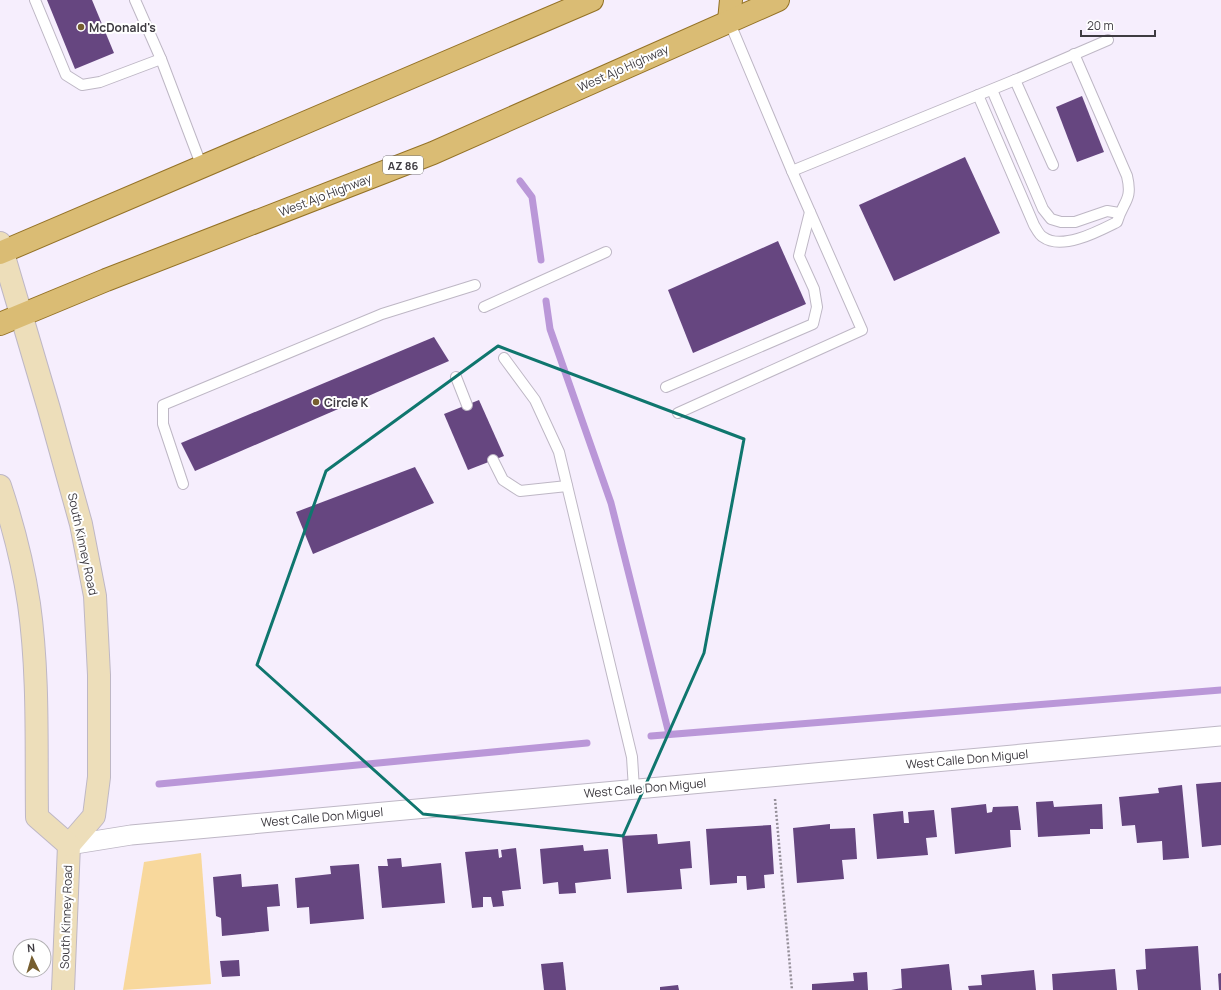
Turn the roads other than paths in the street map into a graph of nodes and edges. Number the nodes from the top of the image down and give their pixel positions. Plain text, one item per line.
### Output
1 (35, 0) edge
2 (135, 0) edge
3 (592, 0) edge
4 (731, 0) edge
5 (778, 0) edge
6 (728, 21) junction
7 (1108, 40) dead end
8 (1074, 54) junction
9 (160, 59) junction
10 (1015, 80) junction
11 (992, 90) junction
12 (978, 95) junction
13 (1053, 165) dead end
14 (202, 167) junction
15 (792, 171) junction
16 (810, 212) junction
17 (1120, 213) junction
18 (1, 249) edge
19 (606, 252) dead end
20 (475, 285) dead end
21 (484, 307) dead end
22 (22, 316) junction
23 (0, 324) edge
24 (504, 358) dead end
25 (456, 377) dead end
26 (666, 387) dead end
27 (467, 405) dead end
28 (678, 413) dead end
29 (493, 460) dead end
30 (183, 484) dead end
31 (0, 486) edge
32 (567, 486) junction
33 (1221, 736) edge
34 (634, 789) junction
35 (69, 845) junction
36 (63, 990) edge

1 - 9 lane
2 - 9 lane
3 - 14 main road
4 - 6 main road
5 - 6 main road, West Ajo Highway / AZ 86
6 - 15 lane
6 - 22 main road, West Ajo Highway / AZ 86
7 - 8 lane
8 - 10 lane
8 - 17 lane
9 - 14 lane
10 - 11 lane
10 - 13 lane
11 - 12 lane
11 - 17 lane
12 - 15 lane
12 - 17 lane
14 - 18 main road
15 - 16 lane
16 - 26 lane
16 - 28 lane
18 - 22 main road, South Kinney Road
19 - 21 lane
20 - 30 lane
22 - 23 main road, West Ajo Highway / AZ 86
22 - 35 main road, South Kinney Road
24 - 32 lane
25 - 27 lane
29 - 32 lane
31 - 35 main road
32 - 34 lane
33 - 34 street, West Calle Don Miguel
34 - 35 street, West Calle Don Miguel
35 - 36 main road, South Kinney Road

